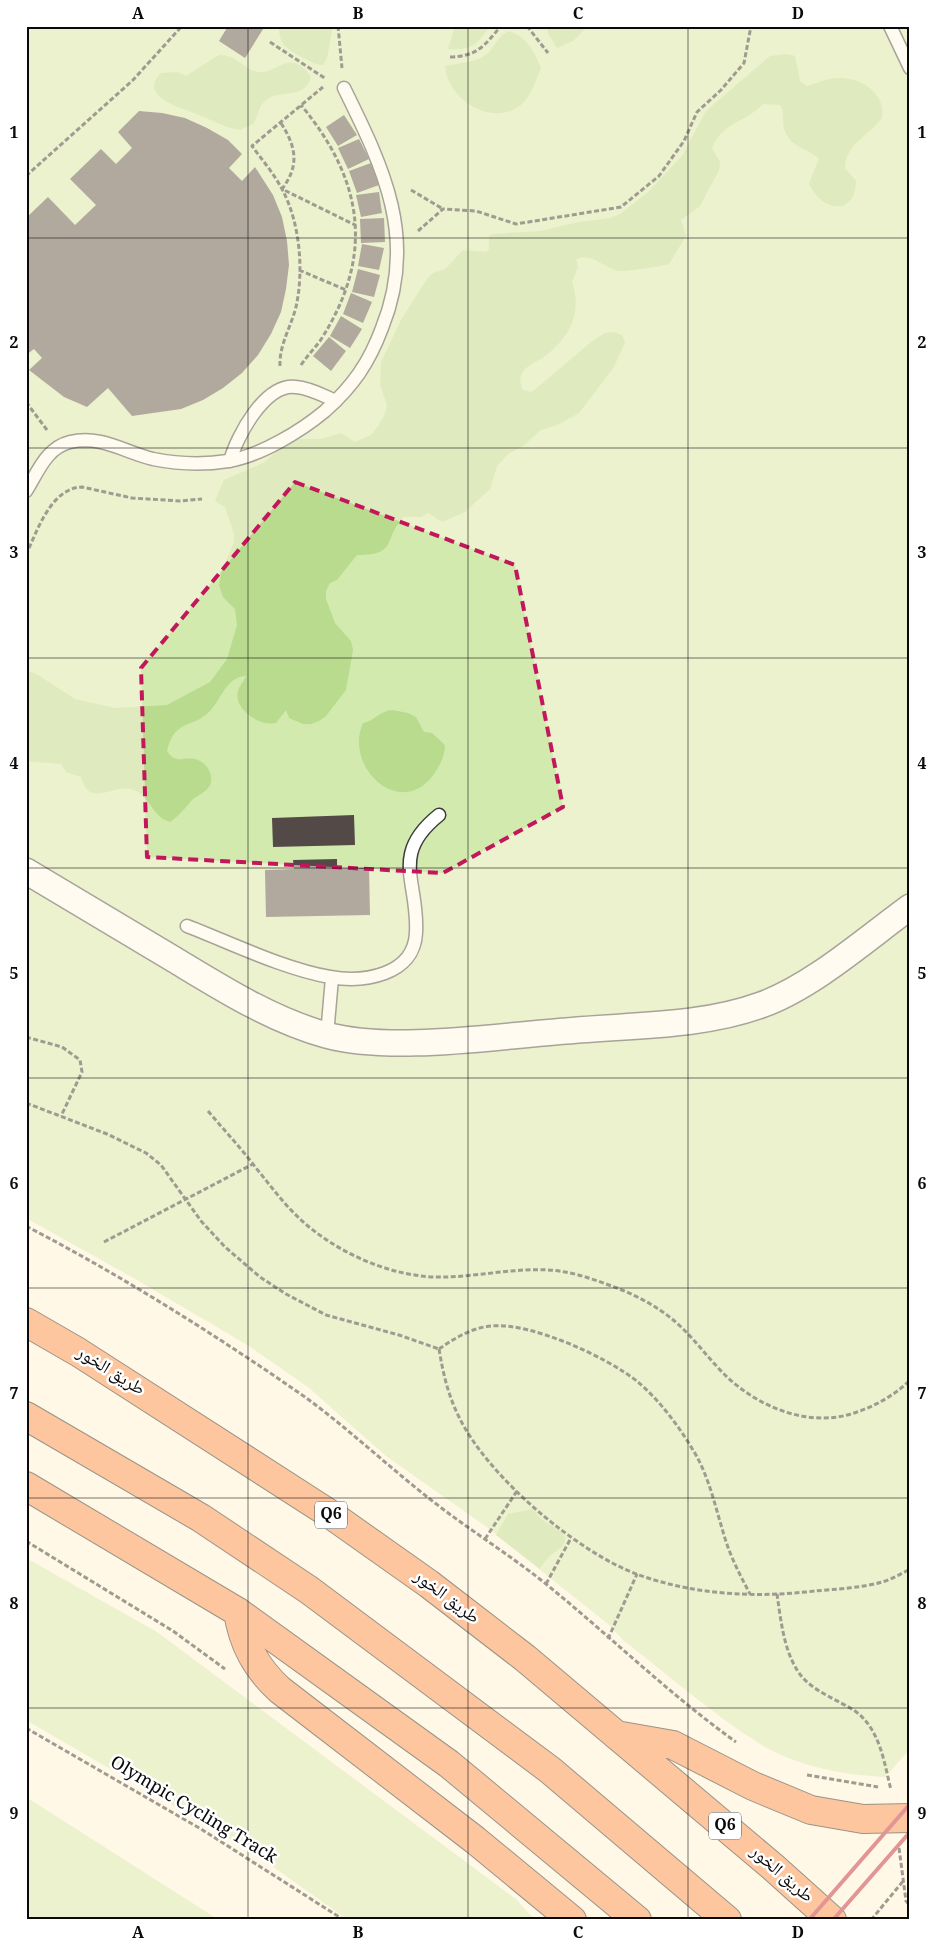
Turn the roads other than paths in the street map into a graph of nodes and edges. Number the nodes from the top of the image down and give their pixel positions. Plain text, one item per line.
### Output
1 (890, 26) edge
2 (910, 68) edge
3 (344, 88) road end
4 (336, 401) junction
5 (230, 461) junction
6 (26, 491) edge
7 (439, 815) dead end
8 (26, 871) edge
9 (910, 907) edge
10 (186, 926) dead end
11 (332, 978) junction
12 (327, 1035) junction
13 (26, 1322) edge
14 (26, 1416) edge
15 (26, 1486) edge
16 (238, 1612) junction
17 (616, 1735) junction
18 (910, 1818) edge
19 (572, 1920) edge
20 (637, 1920) edge
21 (727, 1920) edge
22 (832, 1920) edge

1 - 2 lane
3 - 4 lane
4 - 5 lane
4 - 5 lane
5 - 6 lane
7 - 11 lane
8 - 12 street
9 - 12 street
10 - 11 lane
11 - 12 lane
13 - 17 highway, طريق الخور / Q6
14 - 21 highway
15 - 16 highway
16 - 19 highway
16 - 20 highway
17 - 18 highway
17 - 22 highway, طريق الخور / Q6

